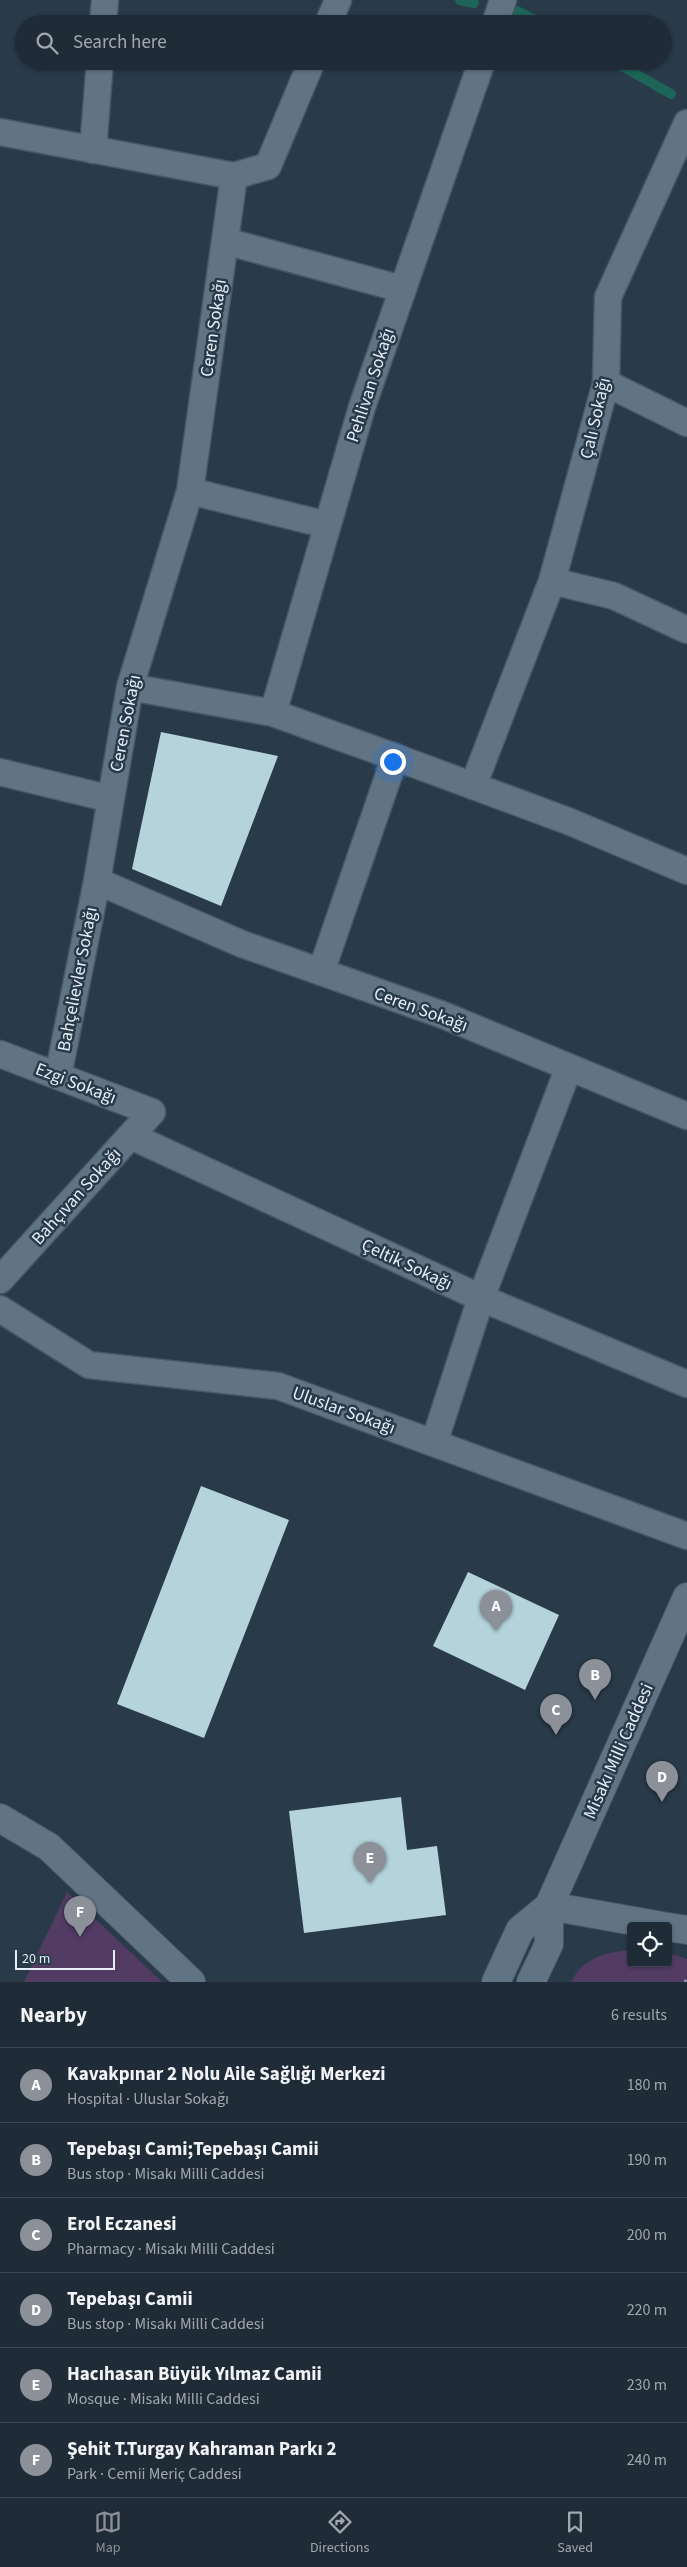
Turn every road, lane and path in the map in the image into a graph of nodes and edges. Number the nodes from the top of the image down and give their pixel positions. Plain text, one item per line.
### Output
1 (105, 0) edge
2 (338, 0) edge
3 (503, 0) edge
4 (104, 15) edge
5 (332, 15) edge
6 (498, 15) edge
7 (99, 70) edge
8 (308, 70) edge
9 (479, 70) edge
10 (687, 123) edge
11 (0, 132) edge
12 (93, 150) junction
13 (234, 176) junction
14 (225, 241) junction
15 (402, 290) junction
16 (606, 383) junction
17 (687, 422) edge
18 (190, 491) junction
19 (327, 525) junction
20 (552, 581) junction
21 (687, 630) edge
22 (130, 687) junction
23 (273, 713) junction
24 (395, 757) junction
25 (0, 772) edge
26 (473, 786) junction
27 (111, 799) junction
28 (687, 871) edge
29 (97, 881) junction
30 (321, 972) junction
31 (0, 1054) edge
32 (569, 1068) junction
33 (58, 1076) junction
34 (152, 1112) joint
35 (687, 1116) edge
36 (131, 1136) junction
37 (0, 1280) edge
38 (481, 1298) junction
39 (0, 1309) edge
40 (687, 1384) edge
41 (434, 1443) junction
42 (687, 1536) edge
43 (687, 1597) edge
44 (0, 1818) edge
45 (549, 1906) junction
46 (677, 1930) edge
47 (687, 1978) edge
48 (191, 1982) edge
49 (496, 1982) edge
50 (531, 1982) edge
51 (685, 1982) edge

1 - 4 street
2 - 5 street
3 - 6 street
7 - 12 street
8 - 13 street
9 - 15 street, Pehlivan Sokağı
10 - 16 street, Çalı Sokağı
11 - 12 street
12 - 13 street
13 - 14 street, Ceren Sokağı
14 - 15 street
14 - 18 street, Ceren Sokağı
15 - 19 street, Pehlivan Sokağı
16 - 17 street
16 - 20 street, Çalı Sokağı
18 - 19 street
18 - 22 street, Ceren Sokağı
19 - 23 street, Pehlivan Sokağı
20 - 21 street
20 - 26 street, Çalı Sokağı
22 - 23 street
22 - 27 street, Ceren Sokağı
23 - 24 street
24 - 26 street
24 - 30 street
25 - 27 street
26 - 28 street
27 - 29 street, Ceren Sokağı
29 - 30 street, Ceren Sokağı
29 - 33 street, Bahçelievler Sokağı
30 - 32 street, Ceren Sokağı
31 - 33 street, Ezgi Sokağı
32 - 35 street, Ceren Sokağı
32 - 38 street
33 - 34 street, Ezgi Sokağı
34 - 36 street, Bahçıvan Sokağı
36 - 37 street, Bahçıvan Sokağı
36 - 38 street, Çeltik Sokağı
38 - 40 street, Çeltik Sokağı
38 - 41 street
39 - 41 street, Uluslar Sokağı
41 - 42 street, Uluslar Sokağı
43 - 45 street, Misakı Milli Caddesi
44 - 48 street
45 - 46 street
45 - 49 street, Misakı Milli Caddesi
45 - 50 street, Misakı Milli Caddesi
47 - 51 path

